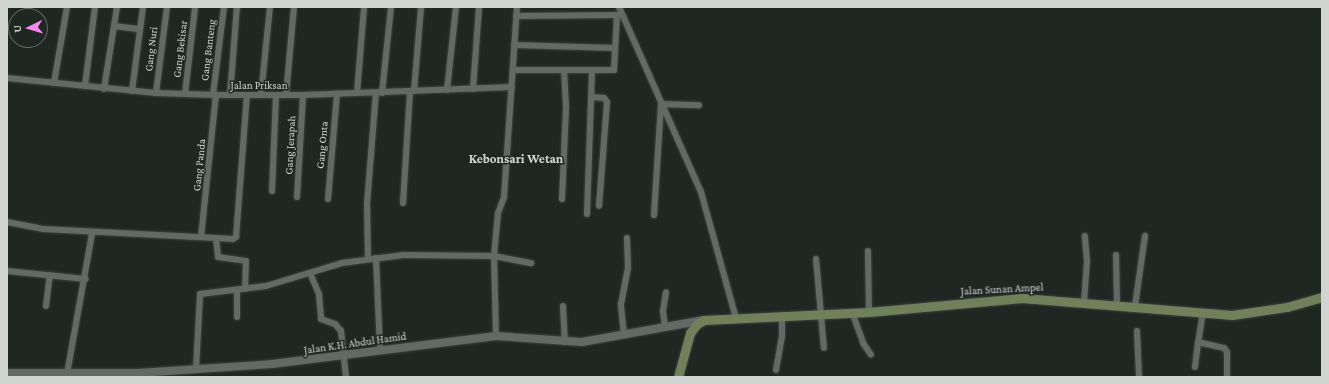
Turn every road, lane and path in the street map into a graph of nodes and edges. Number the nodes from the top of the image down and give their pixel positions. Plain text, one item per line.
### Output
1 (67, 7) edge
2 (95, 7) edge
3 (117, 7) edge
4 (143, 7) edge
5 (167, 7) edge
6 (194, 7) edge
7 (224, 7) edge
8 (237, 7) edge
9 (270, 7) edge
10 (294, 7) edge
11 (364, 7) edge
12 (391, 7) edge
13 (421, 7) edge
14 (456, 7) edge
15 (479, 7) edge
16 (516, 7) edge
17 (619, 7) edge
18 (620, 15) junction
19 (516, 16) junction
20 (114, 26) junction
21 (140, 29) junction
22 (514, 45) junction
23 (615, 48) junction
24 (513, 70) junction
25 (564, 71) junction
26 (592, 71) junction
27 (7, 78) edge
28 (54, 83) junction
29 (85, 86) junction
30 (512, 87) junction
31 (104, 89) junction
32 (473, 89) junction
33 (447, 90) junction
34 (132, 91) junction
35 (412, 92) junction
36 (156, 93) junction
37 (337, 93) junction
38 (356, 93) junction
39 (379, 93) junction
40 (184, 94) junction
41 (215, 95) junction
42 (230, 95) junction
43 (247, 95) junction
44 (261, 95) junction
45 (276, 95) junction
46 (286, 95) junction
47 (303, 95) junction
48 (591, 98) junction
49 (661, 104) junction
50 (699, 105) dead end
51 (272, 191) dead end
52 (297, 197) dead end
53 (328, 199) dead end
54 (562, 199) dead end
55 (403, 203) dead end
56 (599, 206) dead end
57 (587, 214) dead end
58 (654, 215) dead end
59 (7, 222) edge
60 (92, 233) junction
61 (1084, 236) dead end
62 (1144, 236) dead end
63 (201, 237) junction
64 (216, 238) junction
65 (627, 238) dead end
66 (868, 251) dead end
67 (1116, 255) dead end
68 (494, 256) junction
69 (376, 258) junction
70 (368, 259) junction
71 (816, 259) dead end
72 (531, 263) dead end
73 (7, 271) edge
74 (310, 273) junction
75 (50, 275) junction
76 (86, 279) junction
77 (245, 289) junction
78 (237, 290) junction
79 (666, 292) dead end
80 (1322, 297) edge
81 (1084, 302) junction
82 (1117, 304) junction
83 (46, 306) dead end
84 (563, 306) dead end
85 (1135, 306) junction
86 (852, 312) junction
87 (869, 312) junction
88 (821, 314) junction
89 (782, 316) junction
90 (237, 317) dead end
91 (736, 318) junction
92 (1202, 318) junction
93 (704, 320) junction
94 (678, 324) junction
95 (665, 326) junction
96 (1137, 331) dead end
97 (624, 335) junction
98 (496, 336) junction
99 (1199, 336) junction
100 (688, 338) junction
101 (564, 342) junction
102 (824, 348) dead end
103 (380, 350) junction
104 (870, 355) dead end
105 (343, 356) junction
106 (1195, 367) dead end
107 (196, 369) junction
108 (776, 370) dead end
109 (7, 374) edge
110 (67, 374) junction
111 (346, 377) edge
112 (678, 377) edge
113 (1139, 377) edge
114 (1227, 377) edge

1 - 28 street
2 - 29 street
3 - 20 street
4 - 21 street
5 - 36 street, Gang Nuri
6 - 40 street, Gang Bekisar
7 - 41 street, Gang Banteng
8 - 42 street
9 - 44 street
10 - 46 street
11 - 38 street
12 - 39 street
13 - 35 street
14 - 33 street
15 - 32 street
16 - 19 street
17 - 18 street
18 - 19 street
18 - 23 street
18 - 49 street
19 - 22 street
20 - 21 street
20 - 31 street
21 - 34 street
22 - 23 street
22 - 24 street
23 - 26 street
24 - 25 street
24 - 30 street
25 - 26 street
25 - 54 street
26 - 48 street
27 - 28 street, Jalan Priksan
28 - 29 street, Jalan Priksan
29 - 31 street, Jalan Priksan
30 - 32 street, Jalan Priksan
30 - 68 street
31 - 34 street, Jalan Priksan
32 - 33 street, Jalan Priksan
33 - 35 street, Jalan Priksan
34 - 36 street, Jalan Priksan
35 - 39 street, Jalan Priksan
35 - 55 street
36 - 40 street, Jalan Priksan
37 - 38 street, Jalan Priksan
37 - 47 street, Jalan Priksan
37 - 53 street, Gang Onta
38 - 39 street, Jalan Priksan
39 - 70 street
40 - 41 street, Jalan Priksan
41 - 42 street, Jalan Priksan
41 - 63 street, Gang Panda
42 - 43 street, Jalan Priksan
43 - 44 street, Jalan Priksan
43 - 64 street
44 - 45 street, Jalan Priksan
45 - 46 street, Jalan Priksan
45 - 51 street
46 - 47 street, Jalan Priksan
47 - 52 street, Gang Jerapah
48 - 56 street
48 - 57 street
49 - 50 street
49 - 58 street
49 - 91 street
59 - 60 street
60 - 63 street
60 - 76 street
61 - 81 street
62 - 85 street
63 - 64 street
64 - 77 street
65 - 97 street
66 - 87 street
67 - 82 street
68 - 69 street
68 - 72 street
68 - 98 street
69 - 70 street
69 - 103 street
70 - 74 street
71 - 88 street
73 - 75 street
74 - 77 street
74 - 105 street
75 - 76 street
75 - 83 street
76 - 110 street
77 - 78 street
78 - 90 street
78 - 107 street
79 - 95 street
80 - 92 main road, Jalan Sunan Ampel
81 - 82 main road, Jalan Sunan Ampel
81 - 87 main road, Jalan Sunan Ampel
82 - 85 main road, Jalan Sunan Ampel
84 - 101 street
85 - 92 main road, Jalan Sunan Ampel
86 - 87 main road, Jalan Sunan Ampel
86 - 88 main road, Jalan Sunan Ampel
86 - 104 street
88 - 89 main road, Jalan Sunan Ampel
88 - 102 street
89 - 91 main road, Jalan Sunan Ampel
89 - 108 street
91 - 93 main road, Jalan Sunan Ampel
92 - 99 street
93 - 94 street, Jalan K.H. Abdul Hamid
93 - 100 main road
94 - 95 street, Jalan K.H. Abdul Hamid
94 - 100 street
95 - 97 street, Jalan K.H. Abdul Hamid
96 - 113 street
97 - 101 street, Jalan K.H. Abdul Hamid
98 - 101 street, Jalan K.H. Abdul Hamid
98 - 103 street, Jalan K.H. Abdul Hamid
99 - 106 street
99 - 114 street
100 - 112 main road
103 - 105 street, Jalan K.H. Abdul Hamid
105 - 107 street, Jalan K.H. Abdul Hamid
105 - 111 street
107 - 110 street, Jalan K.H. Abdul Hamid
109 - 110 street, Jalan K.H. Abdul Hamid

